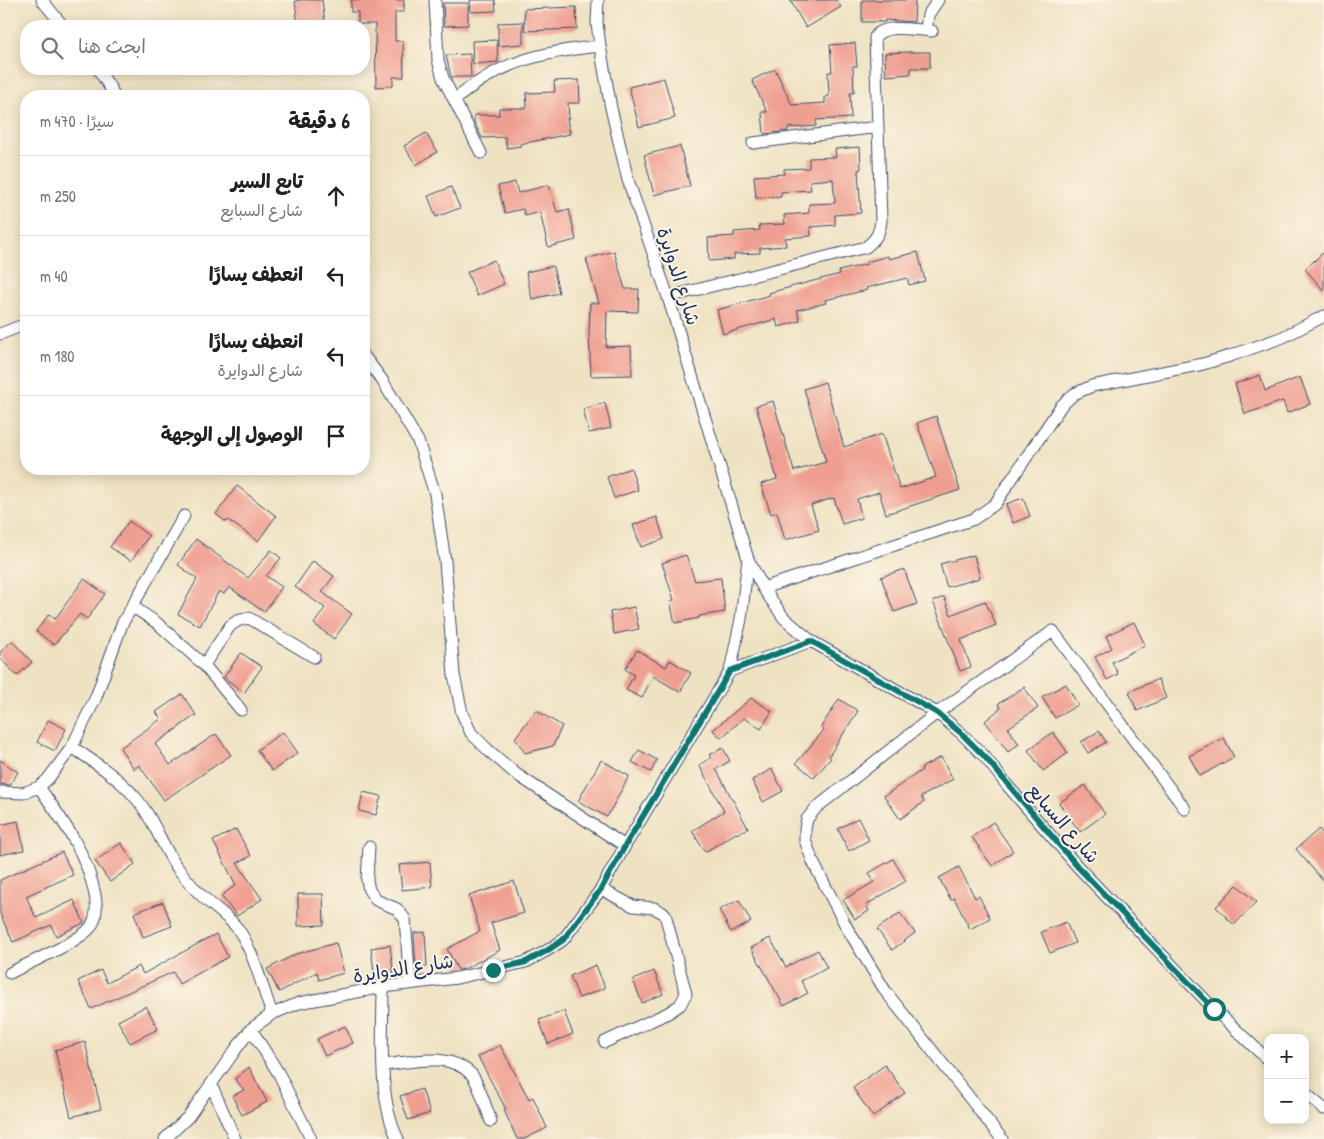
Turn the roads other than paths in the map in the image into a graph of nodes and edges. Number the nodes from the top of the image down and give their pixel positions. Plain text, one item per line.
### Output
1 (42, 0) edge
2 (435, 0) edge
3 (598, 0) edge
4 (938, 0) edge
5 (59, 20) edge
6 (600, 46) junction
7 (102, 75) edge
8 (111, 90) edge
9 (455, 100) junction
10 (878, 127) junction
11 (753, 143) dead end
12 (481, 153) dead end
13 (668, 297) junction
14 (1324, 316) edge
15 (20, 326) edge
16 (0, 334) edge
17 (370, 364) edge
18 (184, 516) dead end
19 (748, 559) junction
20 (763, 588) junction
21 (132, 606) junction
22 (811, 641) junction
23 (314, 656) dead end
24 (204, 665) junction
25 (730, 671) junction
26 (241, 710) dead end
27 (937, 713) junction
28 (72, 747) junction
29 (40, 787) junction
30 (0, 792) edge
31 (1185, 809) dead end
32 (625, 846) junction
33 (369, 847) dead end
34 (601, 889) junction
35 (10, 973) dead end
36 (410, 984) junction
37 (383, 988) junction
38 (272, 1014) junction
39 (252, 1029) junction
40 (604, 1042) dead end
41 (1264, 1056) edge
42 (384, 1065) junction
43 (211, 1084) junction
44 (1309, 1096) edge
45 (1324, 1109) edge
46 (491, 1121) dead end
47 (166, 1139) edge
48 (235, 1139) edge
49 (311, 1139) edge
50 (398, 1139) edge
51 (1002, 1139) edge

1 - 5 street
2 - 9 street
3 - 6 street, شارع الدوايرة
4 - 10 street
6 - 9 street
6 - 13 street, شارع الدوايرة
7 - 8 street
9 - 12 street
10 - 11 street
10 - 13 street
13 - 19 street, شارع الدوايرة
14 - 20 street
15 - 16 street
17 - 32 street
18 - 21 street
19 - 20 street, شارع السبايع
19 - 25 street, شارع الدوايرة
20 - 22 street, شارع السبايع
21 - 24 street
21 - 28 street
22 - 25 street
22 - 27 street, شارع السبايع
23 - 24 street
24 - 26 street
25 - 32 street, شارع الدوايرة
27 - 31 street
27 - 41 street, شارع السبايع
27 - 51 street
28 - 29 street
28 - 38 street
29 - 30 street
29 - 35 street
32 - 34 street, شارع الدوايرة
33 - 36 street
34 - 36 street, شارع الدوايرة
34 - 40 street
36 - 37 street, شارع الدوايرة
37 - 38 street, شارع الدوايرة
37 - 42 street
38 - 39 street, شارع الدوايرة
39 - 43 street, شارع الدوايرة
39 - 49 street
42 - 46 street
42 - 50 street
43 - 47 street, شارع الدوايرة
43 - 48 street
44 - 45 street

